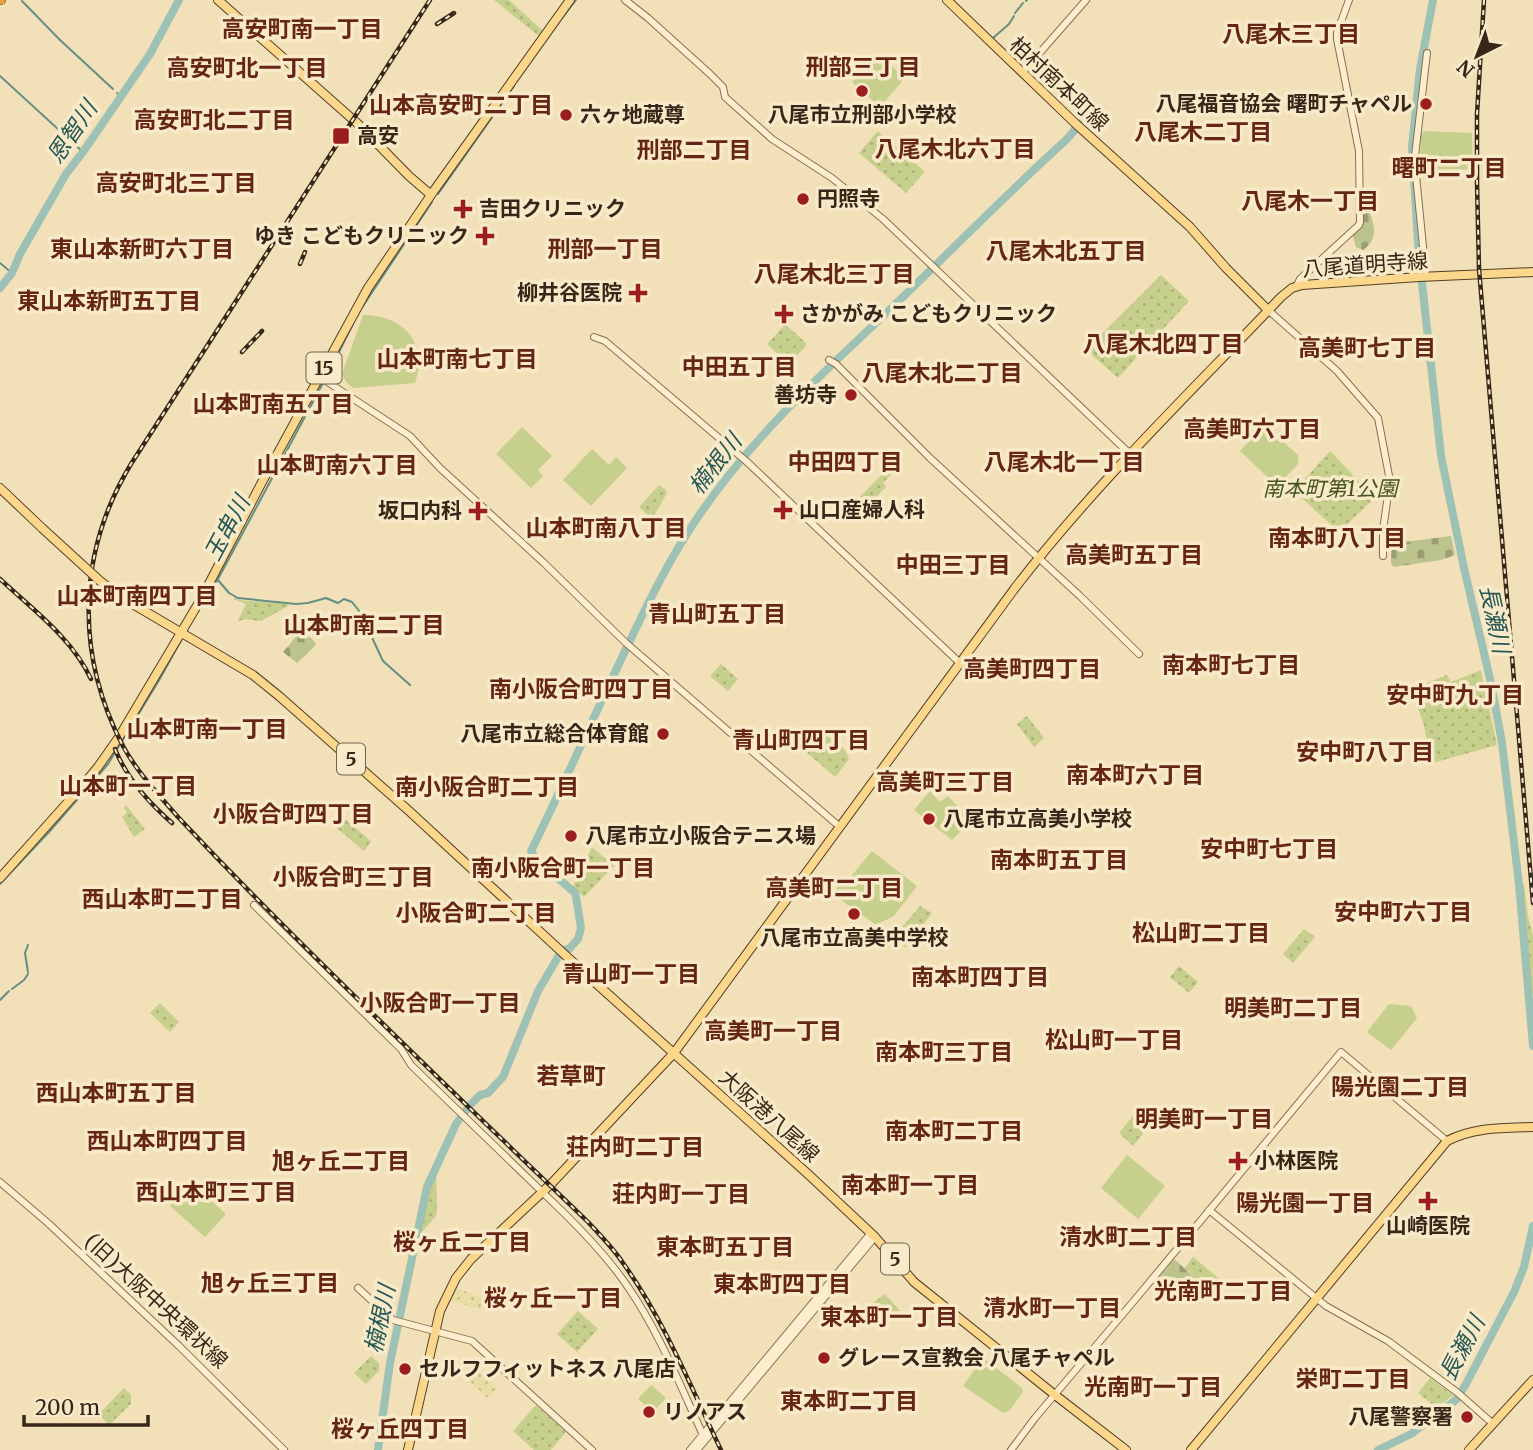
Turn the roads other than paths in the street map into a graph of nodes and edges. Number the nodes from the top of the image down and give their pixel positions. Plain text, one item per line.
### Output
1 (218, 0) edge
2 (570, 0) edge
3 (625, 0) edge
4 (947, 0) edge
5 (1086, 0) edge
6 (1349, 0) edge
7 (1427, 53) dead end
8 (1022, 73) junction
9 (431, 195) junction
10 (1533, 272) edge
11 (1426, 277) junction
12 (1296, 286) junction
13 (1269, 310) junction
14 (594, 337) dead end
15 (829, 360) dead end
16 (322, 379) junction
17 (1130, 454) junction
18 (0, 488) edge
19 (1383, 556) dead end
20 (1038, 557) junction
21 (183, 635) junction
22 (1139, 654) dead end
23 (961, 664) junction
24 (840, 827) junction
25 (0, 878) edge
26 (254, 905) dead end
27 (674, 1054) junction
28 (1533, 1126) edge
29 (1447, 1141) junction
30 (0, 1182) edge
31 (543, 1192) junction
32 (1209, 1210) junction
33 (873, 1235) junction
34 (359, 1288) dead end
35 (1317, 1298) junction
36 (435, 1331) junction
37 (1532, 1384) edge
38 (1055, 1395) junction
39 (1492, 1423) junction
40 (703, 1435) junction
41 (703, 1443) junction
42 (284, 1450) edge
43 (408, 1450) edge
44 (592, 1450) edge
45 (690, 1450) edge
46 (697, 1450) edge
47 (1011, 1450) edge
48 (1126, 1450) edge
49 (1191, 1450) edge
50 (1469, 1450) edge

1 - 9 main road
2 - 9 main road, 15
3 - 17 street
4 - 8 main road, 柏村南本町線
5 - 8 street
6 - 12 street
7 - 11 street
8 - 13 main road, 柏村南本町線
9 - 16 main road, 15
10 - 11 main road, 八尾道明寺線
11 - 12 main road, 八尾道明寺線
12 - 13 main road, 八尾道明寺線
13 - 17 main road, 八尾道明寺線
13 - 19 street
14 - 23 street
15 - 20 street
16 - 21 main road, 15
16 - 24 street
17 - 20 main road, 八尾道明寺線
18 - 21 main road, 大阪港八尾線 / 5, bridge
20 - 22 street
20 - 23 main road, 八尾道明寺線
21 - 25 main road, 15
21 - 27 main road, 大阪港八尾線 / 5
23 - 24 main road, 八尾道明寺線
24 - 27 main road, 八尾道明寺線
26 - 31 street
27 - 31 main road, 八尾道明寺線
27 - 33 main road, 大阪港八尾線 / 5
28 - 29 main road
29 - 32 street
29 - 35 main road
30 - 42 street, (旧)大阪中央環状線
31 - 36 main road, 八尾道明寺線
31 - 40 street
32 - 35 street
32 - 38 street
33 - 38 main road, 大阪港八尾線 / 5
33 - 40 street
33 - 41 street
34 - 36 street
35 - 39 street
35 - 49 main road
36 - 43 main road, 八尾道明寺線
36 - 44 street
37 - 39 main road
38 - 47 street
38 - 48 main road, 大阪港八尾線 / 5
39 - 50 main road
40 - 41 street
40 - 45 street
41 - 46 street

